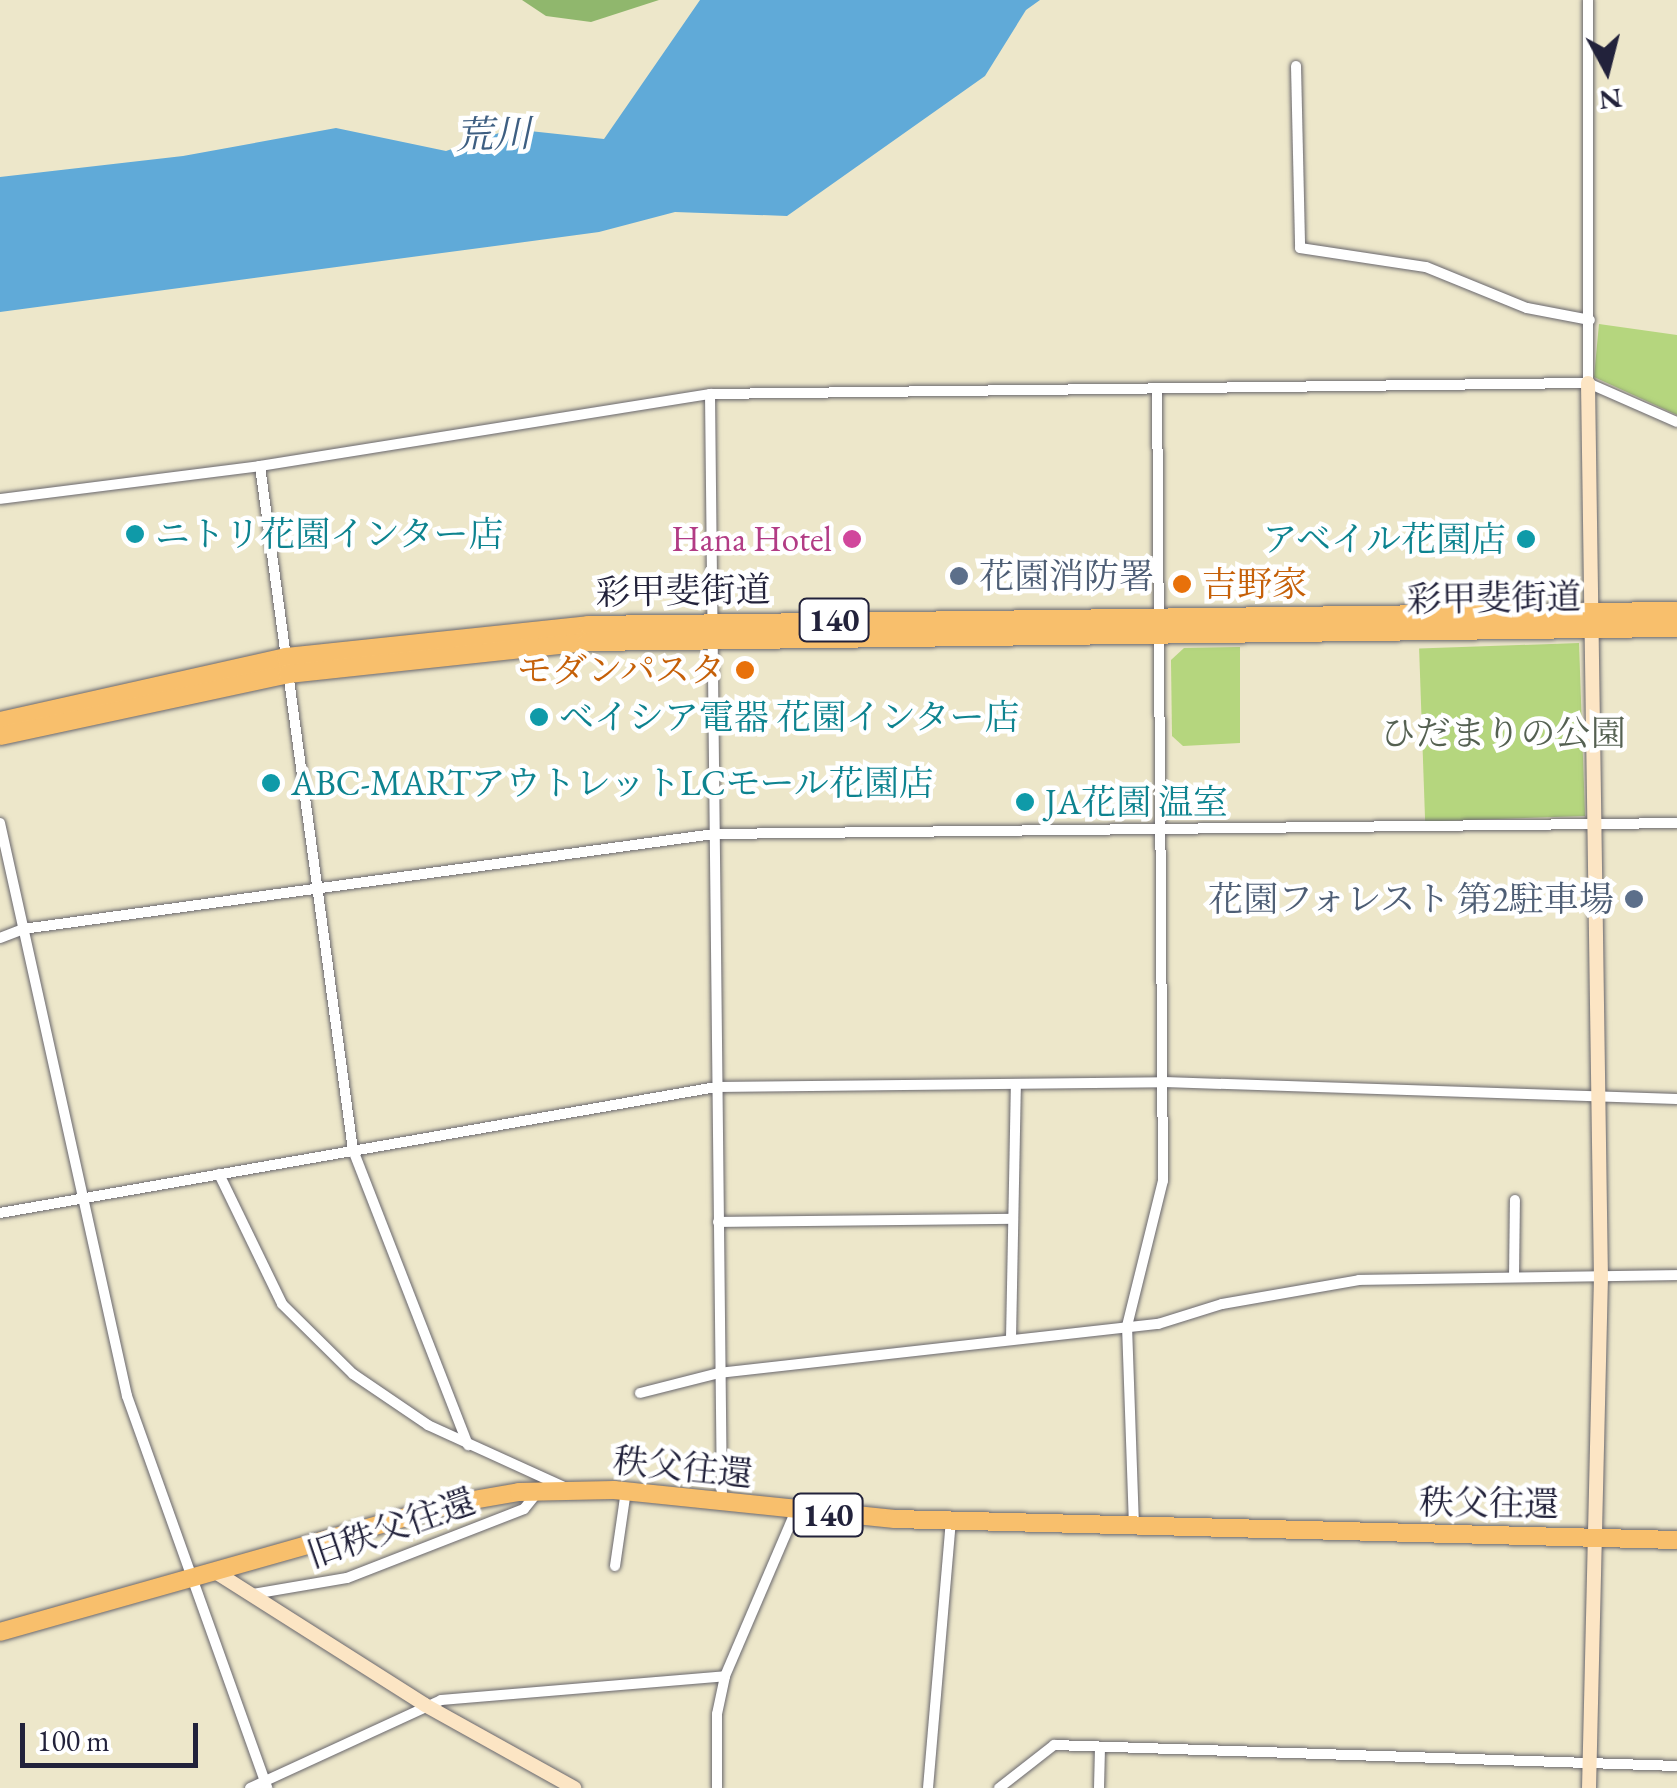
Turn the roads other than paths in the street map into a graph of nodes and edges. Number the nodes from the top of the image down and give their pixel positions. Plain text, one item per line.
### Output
1 (1588, 0) edge
2 (1296, 66) dead end
3 (1590, 320) junction
4 (1588, 383) junction
5 (1157, 389) junction
6 (710, 394) junction
7 (1677, 422) edge
8 (260, 466) junction
9 (0, 498) edge
10 (1677, 611) edge
11 (1158, 613) junction
12 (1594, 620) junction
13 (1677, 628) edge
14 (713, 629) junction
15 (1158, 635) junction
16 (287, 666) junction
17 (0, 721) edge
18 (0, 736) edge
19 (0, 823) edge
20 (1677, 824) edge
21 (1597, 825) junction
22 (1160, 830) junction
23 (714, 834) junction
24 (317, 888) junction
25 (23, 929) junction
26 (0, 938) edge
27 (1164, 1082) junction
28 (1016, 1084) junction
29 (716, 1087) junction
30 (1677, 1099) edge
31 (1600, 1100) junction
32 (353, 1150) junction
33 (218, 1174) junction
34 (83, 1198) junction
35 (1514, 1200) dead end
36 (0, 1213) edge
37 (1013, 1219) junction
38 (718, 1222) junction
39 (1677, 1275) edge
40 (1601, 1276) junction
41 (1514, 1277) junction
42 (1127, 1326) junction
43 (1011, 1339) junction
44 (719, 1373) junction
45 (640, 1393) dead end
46 (468, 1445) junction
47 (571, 1490) junction
48 (539, 1491) junction
49 (626, 1491) junction
50 (722, 1505) junction
51 (795, 1512) junction
52 (951, 1522) junction
53 (1134, 1526) junction
54 (1600, 1538) junction
55 (1677, 1540) edge
56 (615, 1566) dead end
57 (214, 1571) junction
58 (188, 1578) junction
59 (251, 1595) junction
60 (0, 1632) edge
61 (725, 1676) junction
62 (424, 1706) junction
63 (1100, 1747) junction
64 (1590, 1763) junction
65 (1677, 1766) edge
66 (266, 1785) edge
67 (250, 1788) edge
68 (574, 1788) edge
69 (716, 1788) edge
70 (928, 1788) edge
71 (999, 1788) edge
72 (1099, 1788) edge
73 (1590, 1788) edge

1 - 3 street
2 - 3 street
3 - 4 street
4 - 5 street
4 - 7 street
4 - 12 street
5 - 6 street
5 - 11 street
6 - 8 street
6 - 14 street
8 - 9 street
8 - 16 street
10 - 12 highway, 彩甲斐街道 / 140
11 - 12 highway, 彩甲斐街道 / 140
11 - 14 highway, 彩甲斐街道 / 140
11 - 15 street
12 - 13 highway, 彩甲斐街道 / 140
12 - 15 highway, 彩甲斐街道 / 140
12 - 21 street
14 - 15 highway, 彩甲斐街道 / 140
14 - 16 highway, 彩甲斐街道 / 140
14 - 23 street
15 - 22 street
16 - 17 highway, 彩甲斐街道 / 140
16 - 18 highway, 彩甲斐街道 / 140
16 - 24 street
19 - 25 street
20 - 21 street
21 - 22 street
21 - 31 street
22 - 23 street
22 - 27 street
23 - 24 street
23 - 29 street
24 - 25 street
24 - 32 street
25 - 26 street
25 - 34 street
27 - 28 street
27 - 31 street
27 - 42 street
28 - 29 street
28 - 37 street
29 - 32 street
29 - 38 street
30 - 31 street
31 - 40 street
32 - 33 street
32 - 46 street
33 - 34 street
33 - 46 street
34 - 36 street
34 - 58 street
35 - 41 street
37 - 38 street
37 - 43 street
38 - 44 street
39 - 40 street
40 - 41 street
40 - 54 street
41 - 42 street
42 - 43 street
42 - 53 street
43 - 44 street
44 - 45 street
44 - 50 street
46 - 47 street
47 - 48 highway, 秩父往還 / 140
47 - 49 highway, 秩父往還 / 140
48 - 57 highway, 秩父往還 / 140
48 - 59 street, 旧秩父往還
49 - 50 highway, 秩父往還 / 140
49 - 56 street
50 - 51 highway, 秩父往還 / 140
51 - 52 highway, 秩父往還 / 140
51 - 61 street
52 - 53 highway, 秩父往還 / 140
52 - 70 street
53 - 54 highway, 秩父往還 / 140
54 - 55 highway, 秩父往還 / 140
54 - 64 street
57 - 58 highway, 秩父往還 / 140
57 - 59 street
58 - 60 highway, 秩父往還 / 140
58 - 66 street
59 - 62 street
61 - 62 street
61 - 69 street
62 - 66 street
62 - 68 street
63 - 64 street
63 - 71 street
63 - 72 street
64 - 65 street
64 - 73 street
66 - 67 street

